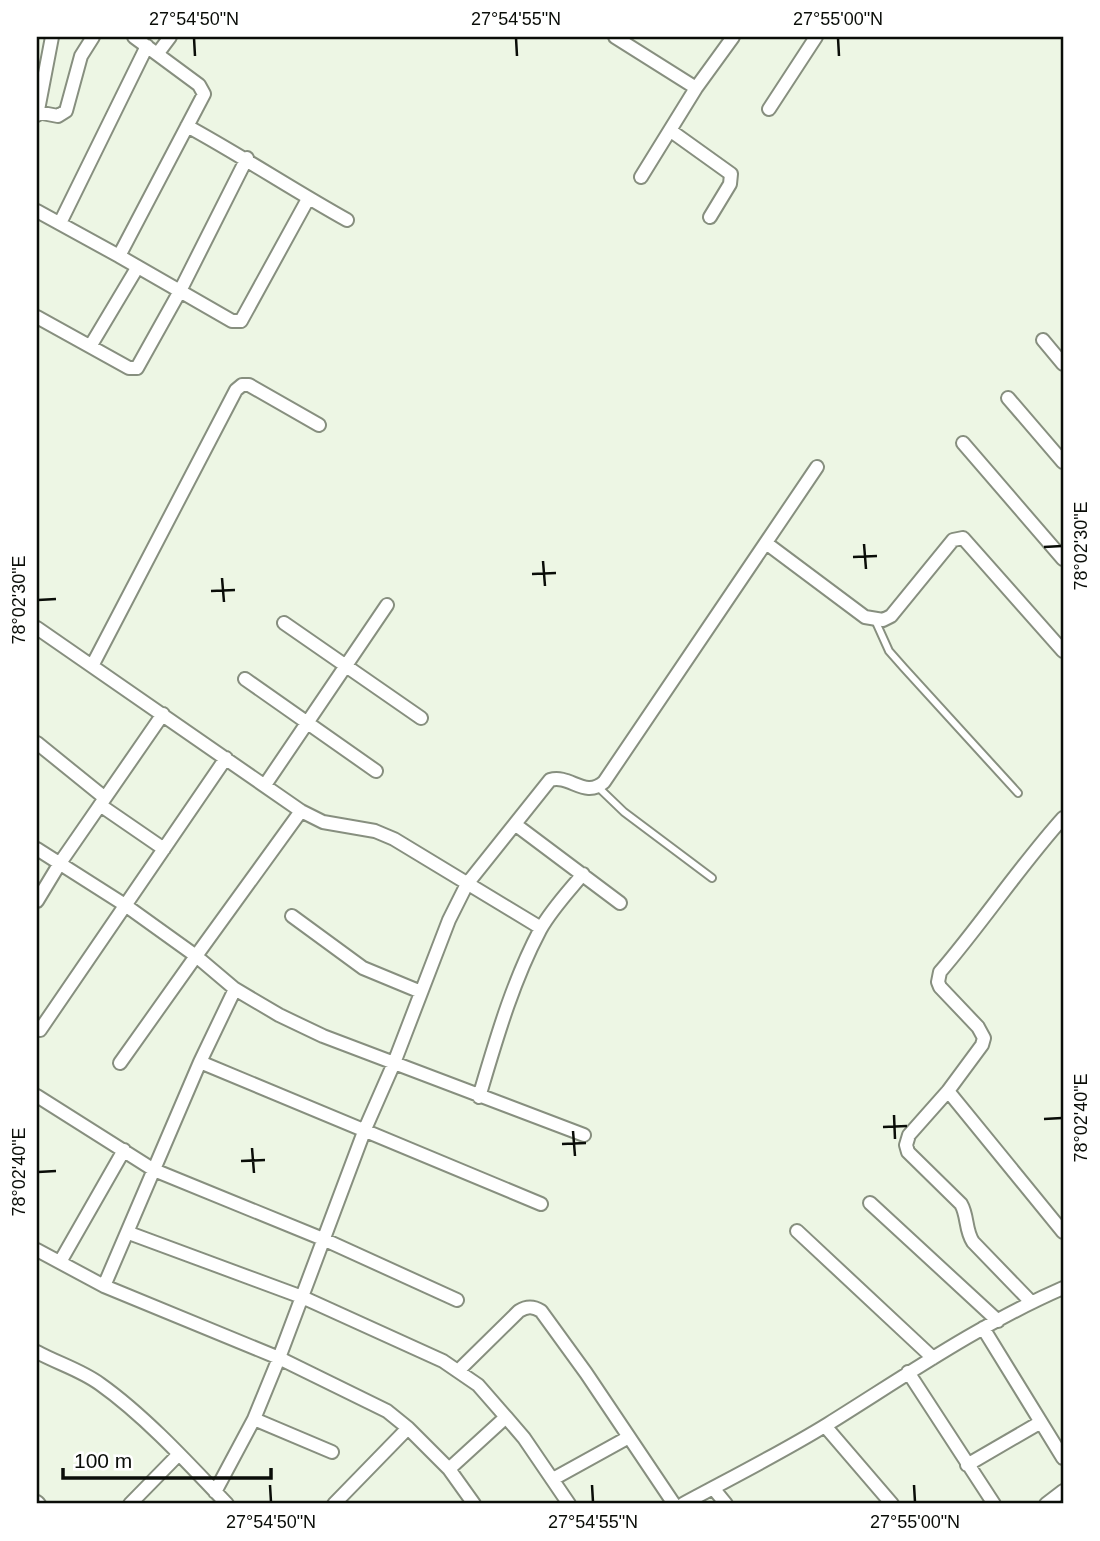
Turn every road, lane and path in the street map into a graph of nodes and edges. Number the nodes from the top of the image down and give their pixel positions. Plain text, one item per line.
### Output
1 (52, 37) edge
2 (93, 37) edge
3 (134, 37) edge
4 (170, 37) edge
5 (615, 37) edge
6 (733, 37) edge
7 (816, 37) edge
8 (152, 50) junction
9 (696, 88) junction
10 (769, 109) dead end
11 (37, 113) edge
12 (187, 126) junction
13 (671, 131) junction
14 (247, 158) junction
15 (641, 177) dead end
16 (308, 198) junction
17 (37, 211) edge
18 (710, 217) dead end
19 (347, 220) dead end
20 (60, 223) junction
21 (119, 256) junction
22 (137, 268) junction
23 (180, 291) junction
24 (37, 317) edge
25 (1044, 340) dead end
26 (91, 345) junction
27 (1063, 363) edge
28 (1008, 398) dead end
29 (319, 425) dead end
30 (963, 443) dead end
31 (1063, 462) edge
32 (817, 467) dead end
33 (766, 543) junction
34 (1063, 559) edge
35 (387, 606) dead end
36 (875, 620) junction
37 (284, 623) dead end
38 (37, 628) edge
39 (1063, 651) edge
40 (92, 666) junction
41 (345, 666) junction
42 (245, 678) dead end
43 (163, 714) junction
44 (421, 718) dead end
45 (307, 722) junction
46 (37, 743) edge
47 (226, 758) junction
48 (376, 771) dead end
49 (265, 785) junction
50 (598, 787) junction
51 (1018, 793) dead end
52 (103, 801) junction
53 (301, 811) junction
54 (1063, 818) edge
55 (516, 825) junction
56 (37, 849) edge
57 (164, 849) junction
58 (60, 863) junction
59 (583, 874) junction
60 (712, 878) dead end
61 (467, 884) junction
62 (37, 901) edge
63 (620, 903) dead end
64 (125, 905) junction
65 (292, 916) dead end
66 (541, 928) junction
67 (196, 956) junction
68 (235, 989) junction
69 (421, 992) junction
70 (40, 1030) dead end
71 (200, 1062) junction
72 (120, 1063) dead end
73 (394, 1063) junction
74 (948, 1091) junction
75 (479, 1097) junction
76 (38, 1099) edge
77 (365, 1129) junction
78 (584, 1135) dead end
79 (124, 1150) junction
80 (154, 1170) junction
81 (870, 1203) dead end
82 (541, 1204) dead end
83 (797, 1231) dead end
84 (129, 1233) junction
85 (1063, 1233) edge
86 (323, 1239) junction
87 (37, 1250) edge
88 (60, 1262) junction
89 (104, 1286) junction
90 (1063, 1288) edge
91 (302, 1297) junction
92 (457, 1300) dead end
93 (1031, 1302) junction
94 (998, 1321) junction
95 (983, 1328) junction
96 (39, 1357) edge
97 (933, 1357) junction
98 (279, 1358) junction
99 (458, 1371) junction
100 (908, 1372) junction
101 (506, 1416) junction
102 (254, 1419) junction
103 (1041, 1422) junction
104 (825, 1426) junction
105 (408, 1428) junction
106 (629, 1437) junction
107 (332, 1452) dead end
108 (179, 1454) junction
109 (1063, 1458) edge
110 (967, 1465) junction
111 (449, 1469) junction
112 (553, 1479) junction
113 (713, 1488) junction
114 (1063, 1491) edge
115 (215, 1492) junction
116 (469, 1502) edge
117 (130, 1504) edge
118 (227, 1504) edge
119 (334, 1504) edge
120 (569, 1504) edge
121 (674, 1504) edge
122 (682, 1504) edge
123 (726, 1504) edge
124 (892, 1504) edge
125 (994, 1504) edge
126 (1046, 1504) edge

1 - 11 street
2 - 11 street
3 - 8 street
4 - 8 street
5 - 9 street
6 - 9 street
7 - 10 street
8 - 12 street
8 - 20 street
9 - 13 street
12 - 14 street
12 - 21 street
13 - 15 street
13 - 18 street
14 - 16 street
14 - 23 street
16 - 19 street
16 - 23 street
17 - 20 street
20 - 21 street
21 - 22 street
22 - 23 street
22 - 26 street
23 - 26 street
24 - 26 street
25 - 27 street
28 - 31 street
29 - 40 street
30 - 34 street
32 - 33 street
33 - 36 street
33 - 50 street
35 - 41 street
36 - 39 street
36 - 51 lane
37 - 41 street
38 - 40 street
40 - 43 street
41 - 44 street
41 - 45 street
42 - 45 street
43 - 47 street
43 - 52 street
45 - 48 street
45 - 49 street
46 - 52 street
47 - 49 street
47 - 57 street
49 - 53 street
50 - 55 street
50 - 60 lane
52 - 57 street
52 - 58 street
53 - 61 street
53 - 67 street
54 - 74 street
55 - 59 street
55 - 61 street
56 - 58 street
57 - 64 street
58 - 62 street
58 - 64 street
59 - 63 street
59 - 66 street
61 - 66 street
61 - 69 street
64 - 67 street
64 - 70 street
65 - 69 street
66 - 75 street
67 - 68 street
67 - 72 street
68 - 71 street
68 - 73 street
69 - 73 street
71 - 77 street
71 - 80 street
73 - 75 street
73 - 77 street
74 - 85 street
74 - 93 street
75 - 78 street
76 - 79 street
77 - 82 street
77 - 86 street
79 - 80 street
79 - 88 street
80 - 84 street
80 - 86 street
81 - 94 street
83 - 97 street
84 - 89 street
84 - 91 street
86 - 91 street
86 - 92 street
87 - 88 street
88 - 89 street
89 - 98 street
90 - 93 street
91 - 98 street
91 - 99 street
93 - 94 street
94 - 95 street
95 - 97 street
95 - 103 street
96 - 108 street
97 - 100 street
98 - 102 street
98 - 105 street
99 - 101 street
99 - 106 street
100 - 104 street
100 - 110 street
101 - 111 street
101 - 112 street
102 - 107 street
102 - 115 street
103 - 109 street
103 - 110 street
104 - 113 street
104 - 124 street
105 - 111 street
105 - 119 street
106 - 112 street
106 - 121 street
108 - 115 street
108 - 117 street
110 - 125 street
111 - 116 street
112 - 120 street
113 - 122 street
113 - 123 street
114 - 126 street
115 - 118 street

